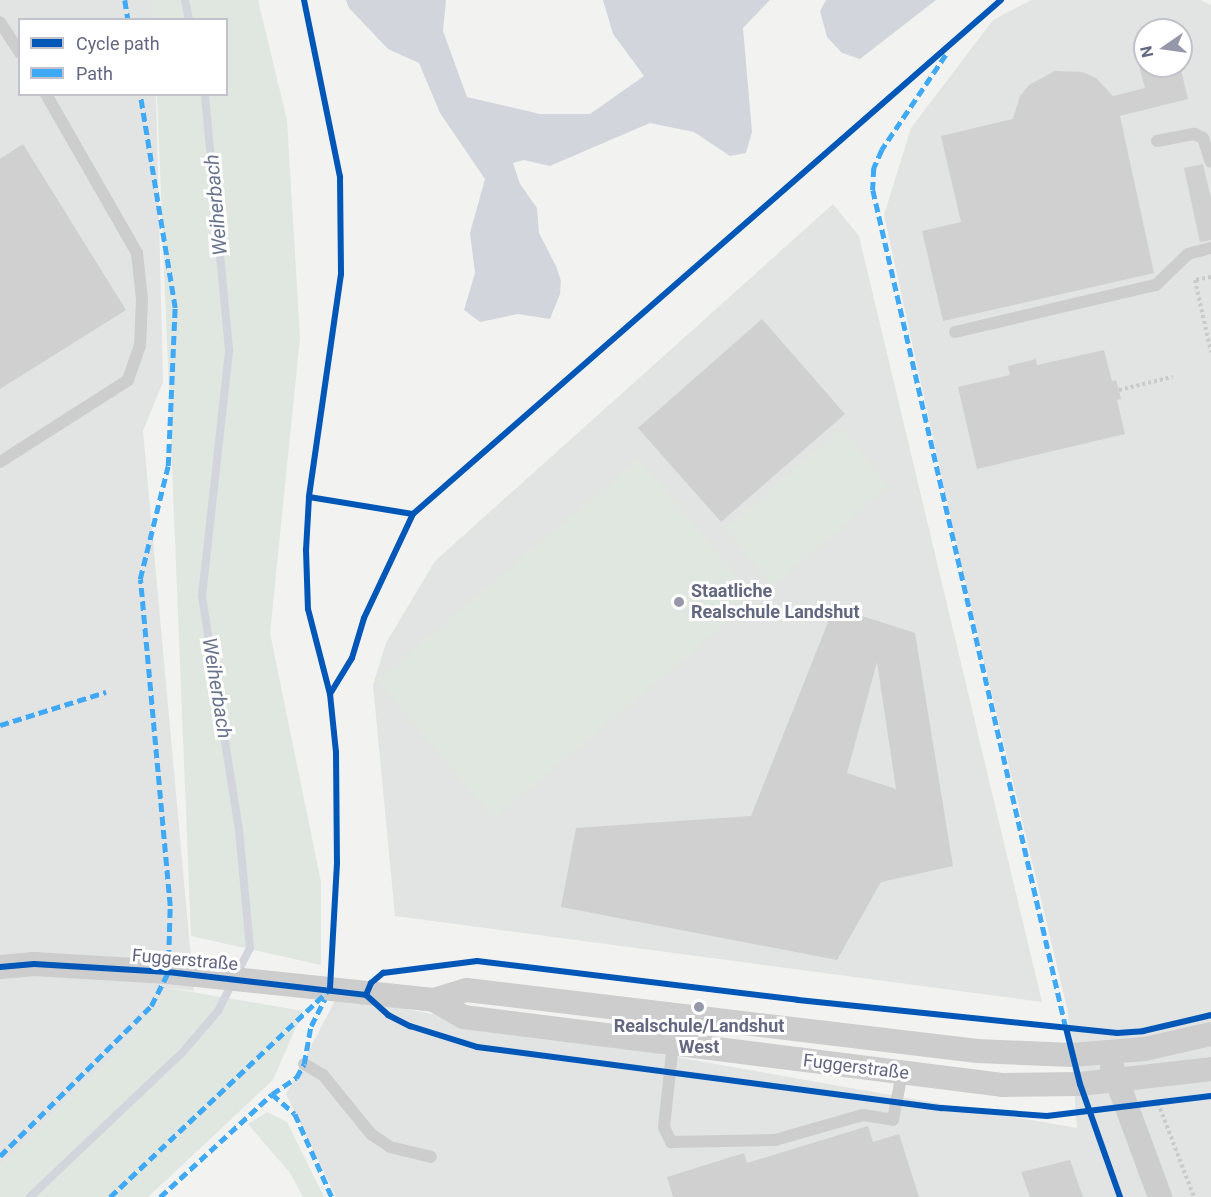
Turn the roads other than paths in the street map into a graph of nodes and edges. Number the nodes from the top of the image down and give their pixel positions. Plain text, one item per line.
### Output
1 (0, 22) edge
2 (18, 50) edge
3 (47, 96) edge
4 (1157, 141) dead end
5 (1211, 162) edge
6 (1211, 248) edge
7 (955, 332) dead end
8 (0, 462) edge
9 (0, 967) edge
10 (434, 1000) junction
11 (676, 1015) junction
12 (1211, 1034) edge
13 (673, 1044) junction
14 (1105, 1051) junction
15 (304, 1064) dead end
16 (1211, 1069) edge
17 (902, 1073) junction
18 (1117, 1081) junction
19 (431, 1157) dead end
20 (1160, 1197) edge

1 - 2 lane
3 - 8 lane
4 - 5 lane
6 - 7 lane
9 - 10 street, Fuggerstraße
10 - 11 street, Fuggerstraße
10 - 13 street, Fuggerstraße
11 - 13 lane
11 - 14 street, Fuggerstraße
12 - 14 street, Fuggerstraße
13 - 17 street, Fuggerstraße
13 - 17 lane
14 - 18 street
15 - 19 lane
16 - 18 street, Fuggerstraße
17 - 18 street, Fuggerstraße
18 - 20 street

